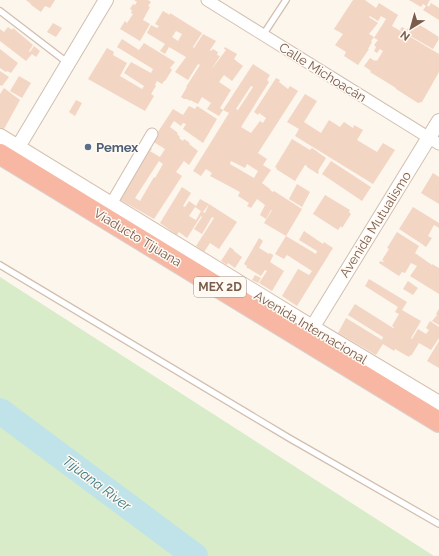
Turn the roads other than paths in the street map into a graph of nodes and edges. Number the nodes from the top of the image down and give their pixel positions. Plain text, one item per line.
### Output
1 (106, 0) edge
2 (207, 0) edge
3 (286, 0) edge
4 (0, 11) edge
5 (263, 35) junction
6 (68, 64) junction
7 (439, 121) edge
8 (152, 134) dead end
9 (0, 137) edge
10 (434, 141) edge
11 (9, 150) edge
12 (0, 163) edge
13 (0, 170) edge
14 (110, 204) junction
15 (0, 265) edge
16 (312, 328) junction
17 (439, 404) edge
18 (439, 422) edge
19 (439, 430) edge
20 (439, 437) edge
21 (439, 524) edge

1 - 6 street
2 - 5 street, Calle Michoacán
3 - 5 lane
4 - 6 lane
5 - 10 street, Calle Michoacán
6 - 11 street
7 - 10 street, Avenida Mutualismo
8 - 14 street
9 - 11 main road, Avenida Internacional
10 - 16 street, Avenida Mutualismo
11 - 14 main road, Avenida Internacional
11 - 18 highway, Viaducto Tijuana / MEX 2D
12 - 19 highway, Viaducto Tijuana / MEX 2D
13 - 20 highway, Avenida Internacional
14 - 16 main road, Avenida Internacional
15 - 21 lane
16 - 17 main road, Avenida Internacional

